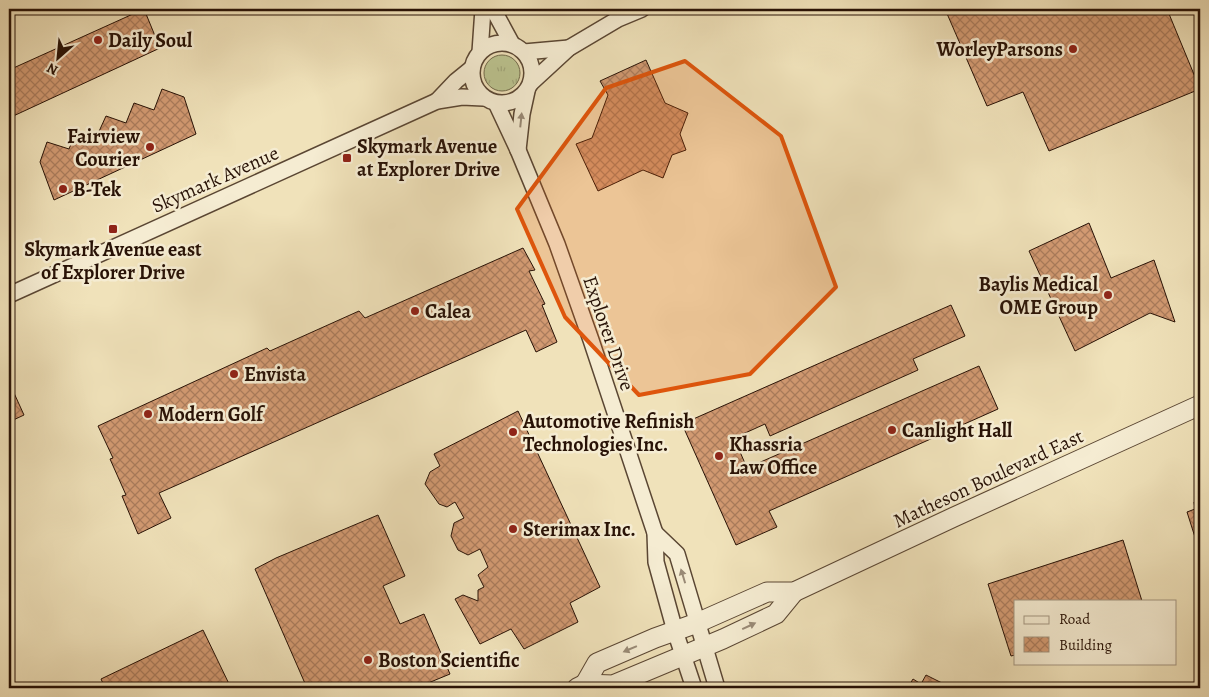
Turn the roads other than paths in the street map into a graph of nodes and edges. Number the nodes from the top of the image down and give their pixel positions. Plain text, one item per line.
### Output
1 (483, 9) edge
2 (493, 9) edge
3 (642, 9) edge
4 (518, 48) junction
5 (569, 48) junction
6 (480, 52) junction
7 (472, 68) junction
8 (529, 87) junction
9 (489, 100) junction
10 (437, 101) junction
11 (518, 150) junction
12 (9, 295) edge
13 (1200, 405) edge
14 (655, 532) junction
15 (794, 592) junction
16 (697, 623) junction
17 (675, 631) junction
18 (704, 646) junction
19 (683, 654) junction
20 (581, 686) edge
21 (694, 688) edge
22 (717, 688) edge

1 - 6 street
2 - 4 street
3 - 5 street
4 - 5 street
4 - 6 street
4 - 8 street
5 - 8 street
6 - 7 street
7 - 9 street
7 - 10 street, Skymark Avenue
8 - 9 street
11 -> 8 street, Explorer Drive
9 - 10 street, Skymark Avenue
9 - 11 street, Explorer Drive
10 - 12 street, Skymark Avenue
11 - 14 street, Explorer Drive
13 - 15 street, Matheson Boulevard East
16 -> 14 street, Explorer Drive
14 - 17 street, Explorer Drive
15 - 16 street, Matheson Boulevard East
18 -> 15 street, Matheson Boulevard East
16 - 17 street, Matheson Boulevard East
16 - 18 street, Explorer Drive
17 - 19 street, Explorer Drive
17 -> 20 street, Matheson Boulevard East
18 - 19 street, Matheson Boulevard East
18 - 22 street, Explorer Drive
19 - 20 street, Matheson Boulevard East
19 - 21 street, Explorer Drive

